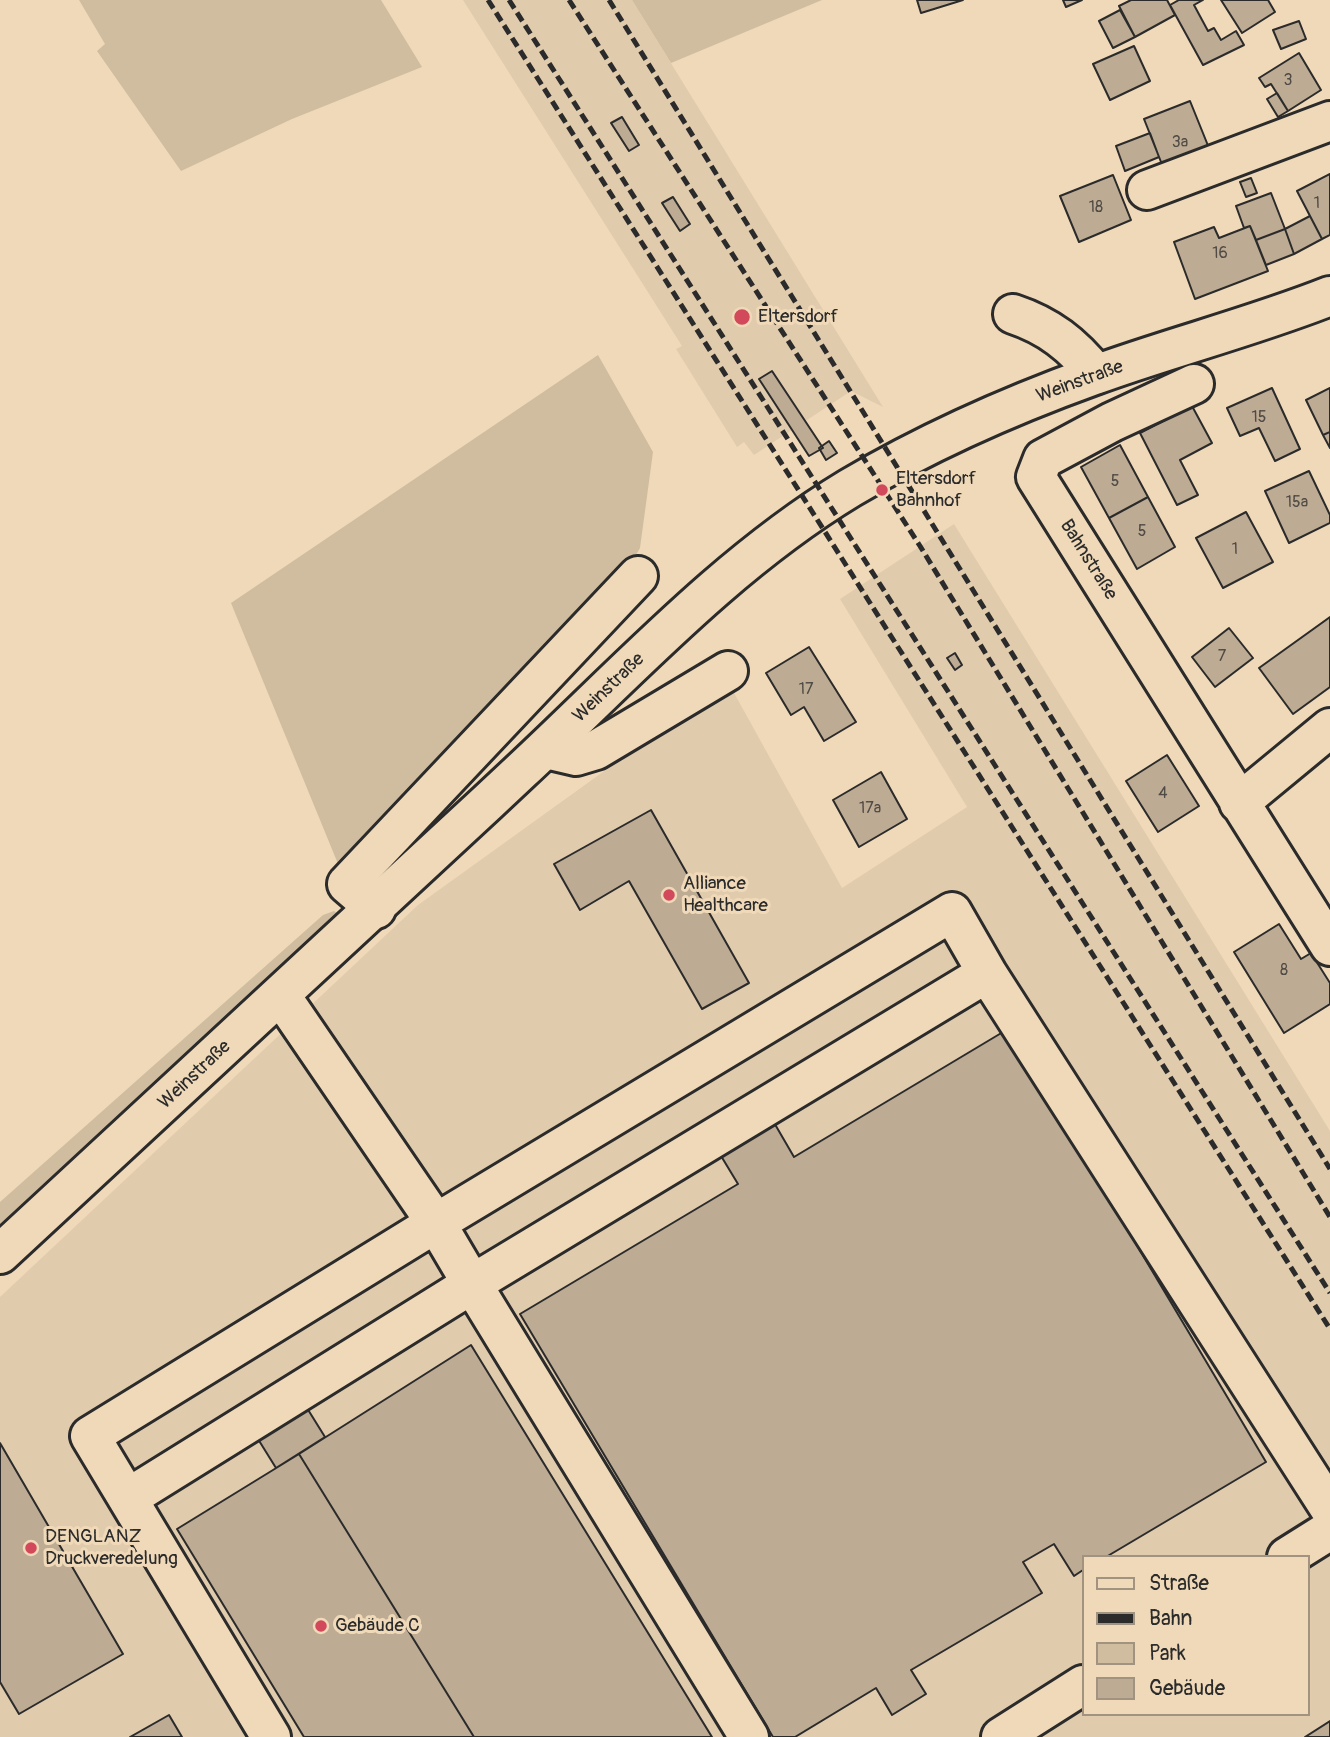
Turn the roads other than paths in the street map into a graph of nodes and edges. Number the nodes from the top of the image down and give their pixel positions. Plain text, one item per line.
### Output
1 (1330, 121) edge
2 (1147, 190) dead end
3 (1330, 296) edge
4 (1013, 314) dead end
5 (1096, 374) junction
6 (1194, 384) dead end
7 (638, 576) dead end
8 (728, 671) dead end
9 (1330, 728) edge
10 (546, 749) junction
11 (1239, 803) junction
12 (376, 909) junction
13 (1330, 946) edge
14 (987, 973) junction
15 (281, 996) junction
16 (436, 1223) junction
17 (0, 1254) edge
18 (472, 1284) junction
19 (128, 1499) junction
20 (1330, 1509) edge
21 (1330, 1530) edge
22 (1290, 1555) edge
23 (1082, 1686) edge
24 (271, 1737) edge
25 (749, 1737) edge
26 (1002, 1737) edge

1 - 2 main road
3 - 5 main road, Weinstraße
4 - 5 main road
5 - 10 main road, Weinstraße
6 - 11 main road, Bahnstraße
7 - 12 main road
8 - 10 main road
9 - 11 main road
10 - 12 main road, Weinstraße
11 - 13 main road, Bahnstraße
12 - 15 main road, Weinstraße
14 - 16 main road
14 - 18 main road
14 - 20 main road
15 - 16 main road
15 - 17 main road, Weinstraße
16 - 18 main road
16 - 19 main road
18 - 19 main road
18 - 25 main road
19 - 24 main road
21 - 22 main road
23 - 26 main road

